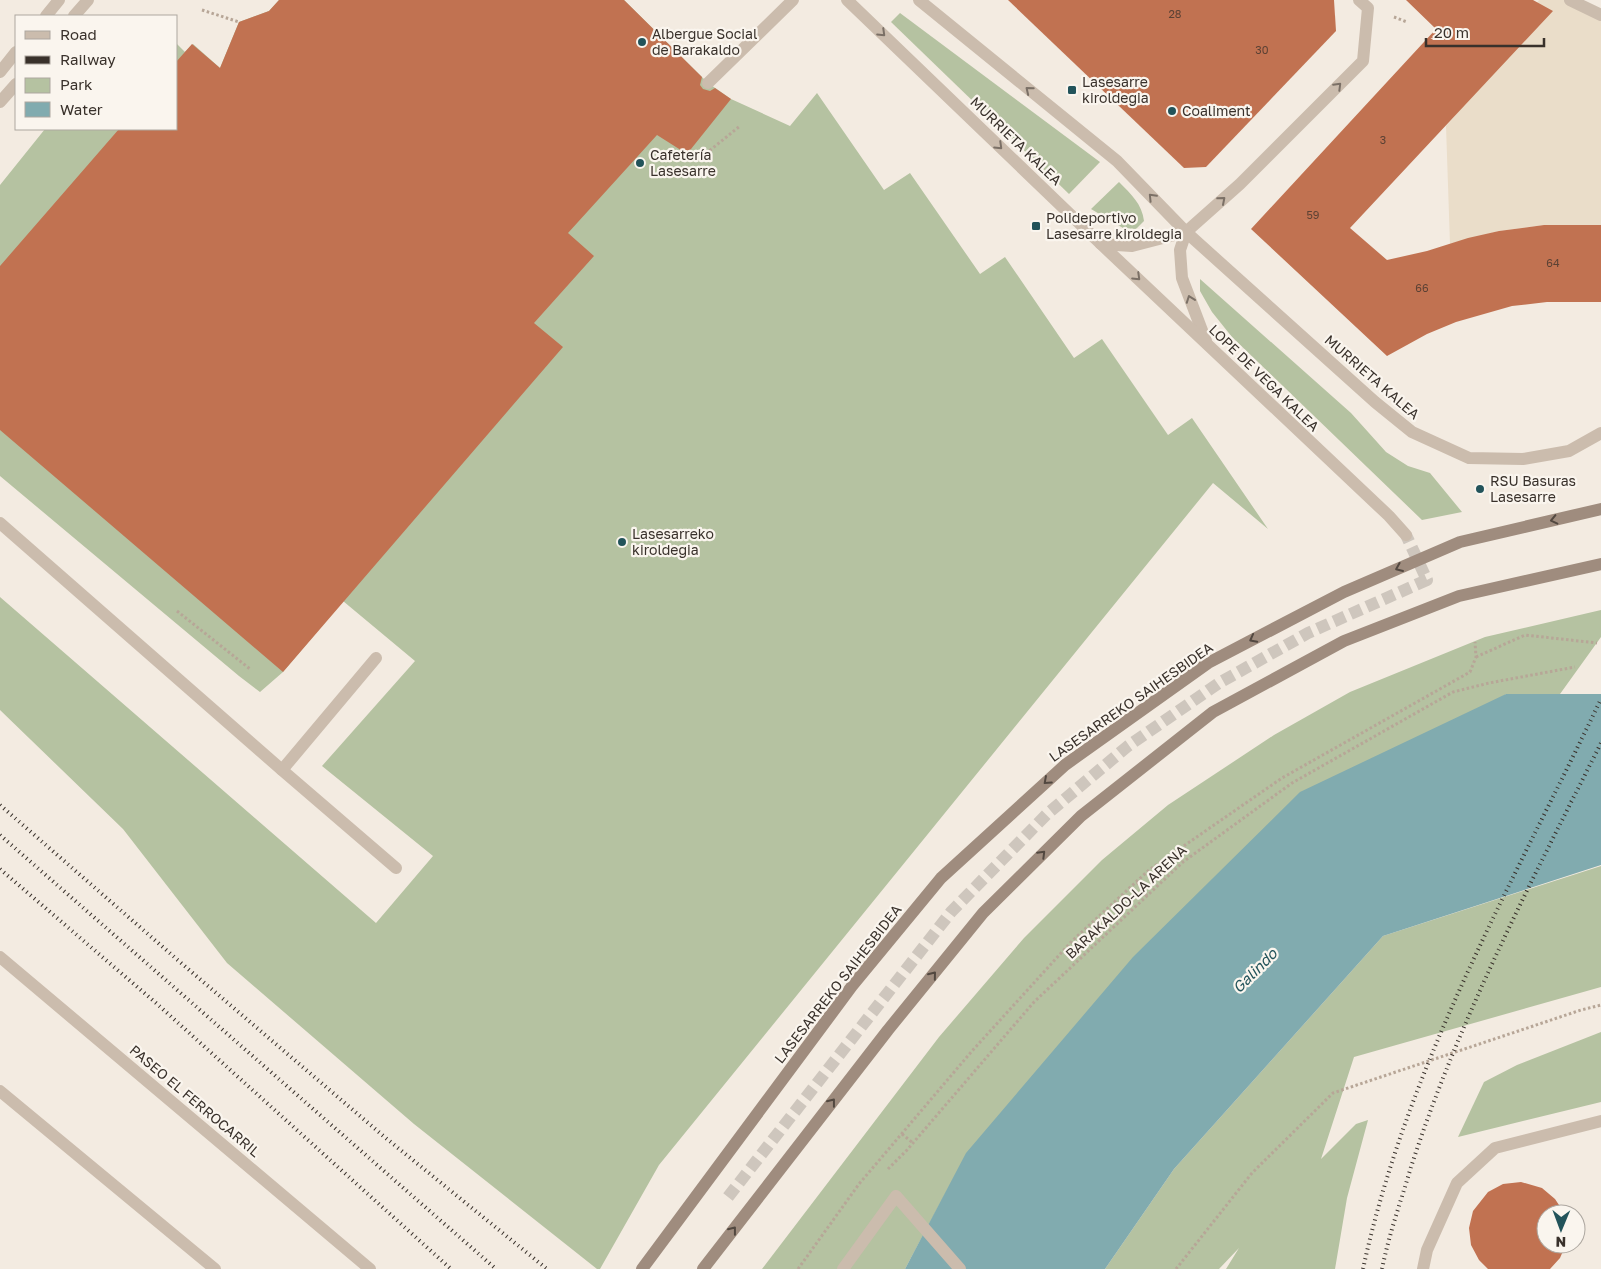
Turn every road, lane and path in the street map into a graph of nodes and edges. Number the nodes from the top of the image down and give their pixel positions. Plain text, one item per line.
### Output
1 (59, 0) edge
2 (88, 0) edge
3 (793, 0) edge
4 (847, 0) edge
5 (919, 0) edge
6 (1570, 0) edge
7 (1364, 4) edge
8 (202, 10) dead end
9 (47, 15) edge
10 (75, 15) edge
11 (1601, 15) edge
12 (239, 22) dead end
13 (15, 53) edge
14 (0, 72) edge
15 (708, 83) dead end
16 (15, 85) edge
17 (0, 102) edge
18 (740, 126) dead end
19 (698, 160) dead end
20 (1186, 232) junction
21 (1102, 244) junction
22 (1208, 345) junction
23 (1601, 433) edge
24 (1601, 509) edge
25 (0, 523) edge
26 (1406, 536) tunnel mouth
27 (1601, 564) edge
28 (177, 611) dead end
29 (1475, 642) dead end
30 (1597, 643) dead end
31 (1476, 657) junction
32 (376, 658) dead end
33 (1575, 667) dead end
34 (250, 669) dead end
35 (282, 770) junction
36 (396, 868) dead end
37 (1136, 882) junction
38 (1147, 896) junction
39 (0, 957) edge
40 (1601, 1005) edge
41 (0, 1091) edge
42 (1601, 1121) edge
43 (902, 1134) junction
44 (913, 1143) junction
45 (882, 1175) dead end
46 (215, 1269) edge
47 (370, 1269) edge
48 (642, 1269) edge
49 (703, 1269) edge
50 (798, 1269) edge
51 (842, 1269) edge
52 (960, 1269) edge
53 (1176, 1269) edge
54 (1423, 1269) edge

1 - 9 street
2 - 10 street
3 - 15 street
4 -> 21 street, MURRIETA KALEA
20 -> 5 street, MURRIETA KALEA
6 - 11 street
20 -> 7 street
8 - 12 path
13 - 14 street
16 - 17 street
18 - 19 path
20 - 21 street
22 -> 20 street
20 - 23 street, MURRIETA KALEA
21 -> 22 street, LOPE DE VEGA KALEA
22 - 26 street, LOPE DE VEGA KALEA
24 -> 48 main road, LASESARREKO SAIHESBIDEA, bridge
25 - 35 street
49 -> 27 main road, bridge
28 - 34 path
29 - 31 path
30 - 31 path
31 - 37 path
32 - 35 street
33 - 38 path, BARAKALDO-LA ARENA
35 - 36 street
37 - 38 path
37 - 43 path
38 - 44 path, BARAKALDO-LA ARENA
39 - 47 street, PASEO EL FERROCARRIL
40 - 53 path
41 - 46 street
42 - 54 street
43 - 44 path
43 - 50 path
44 - 45 path, BARAKALDO-LA ARENA
51 - 52 street

